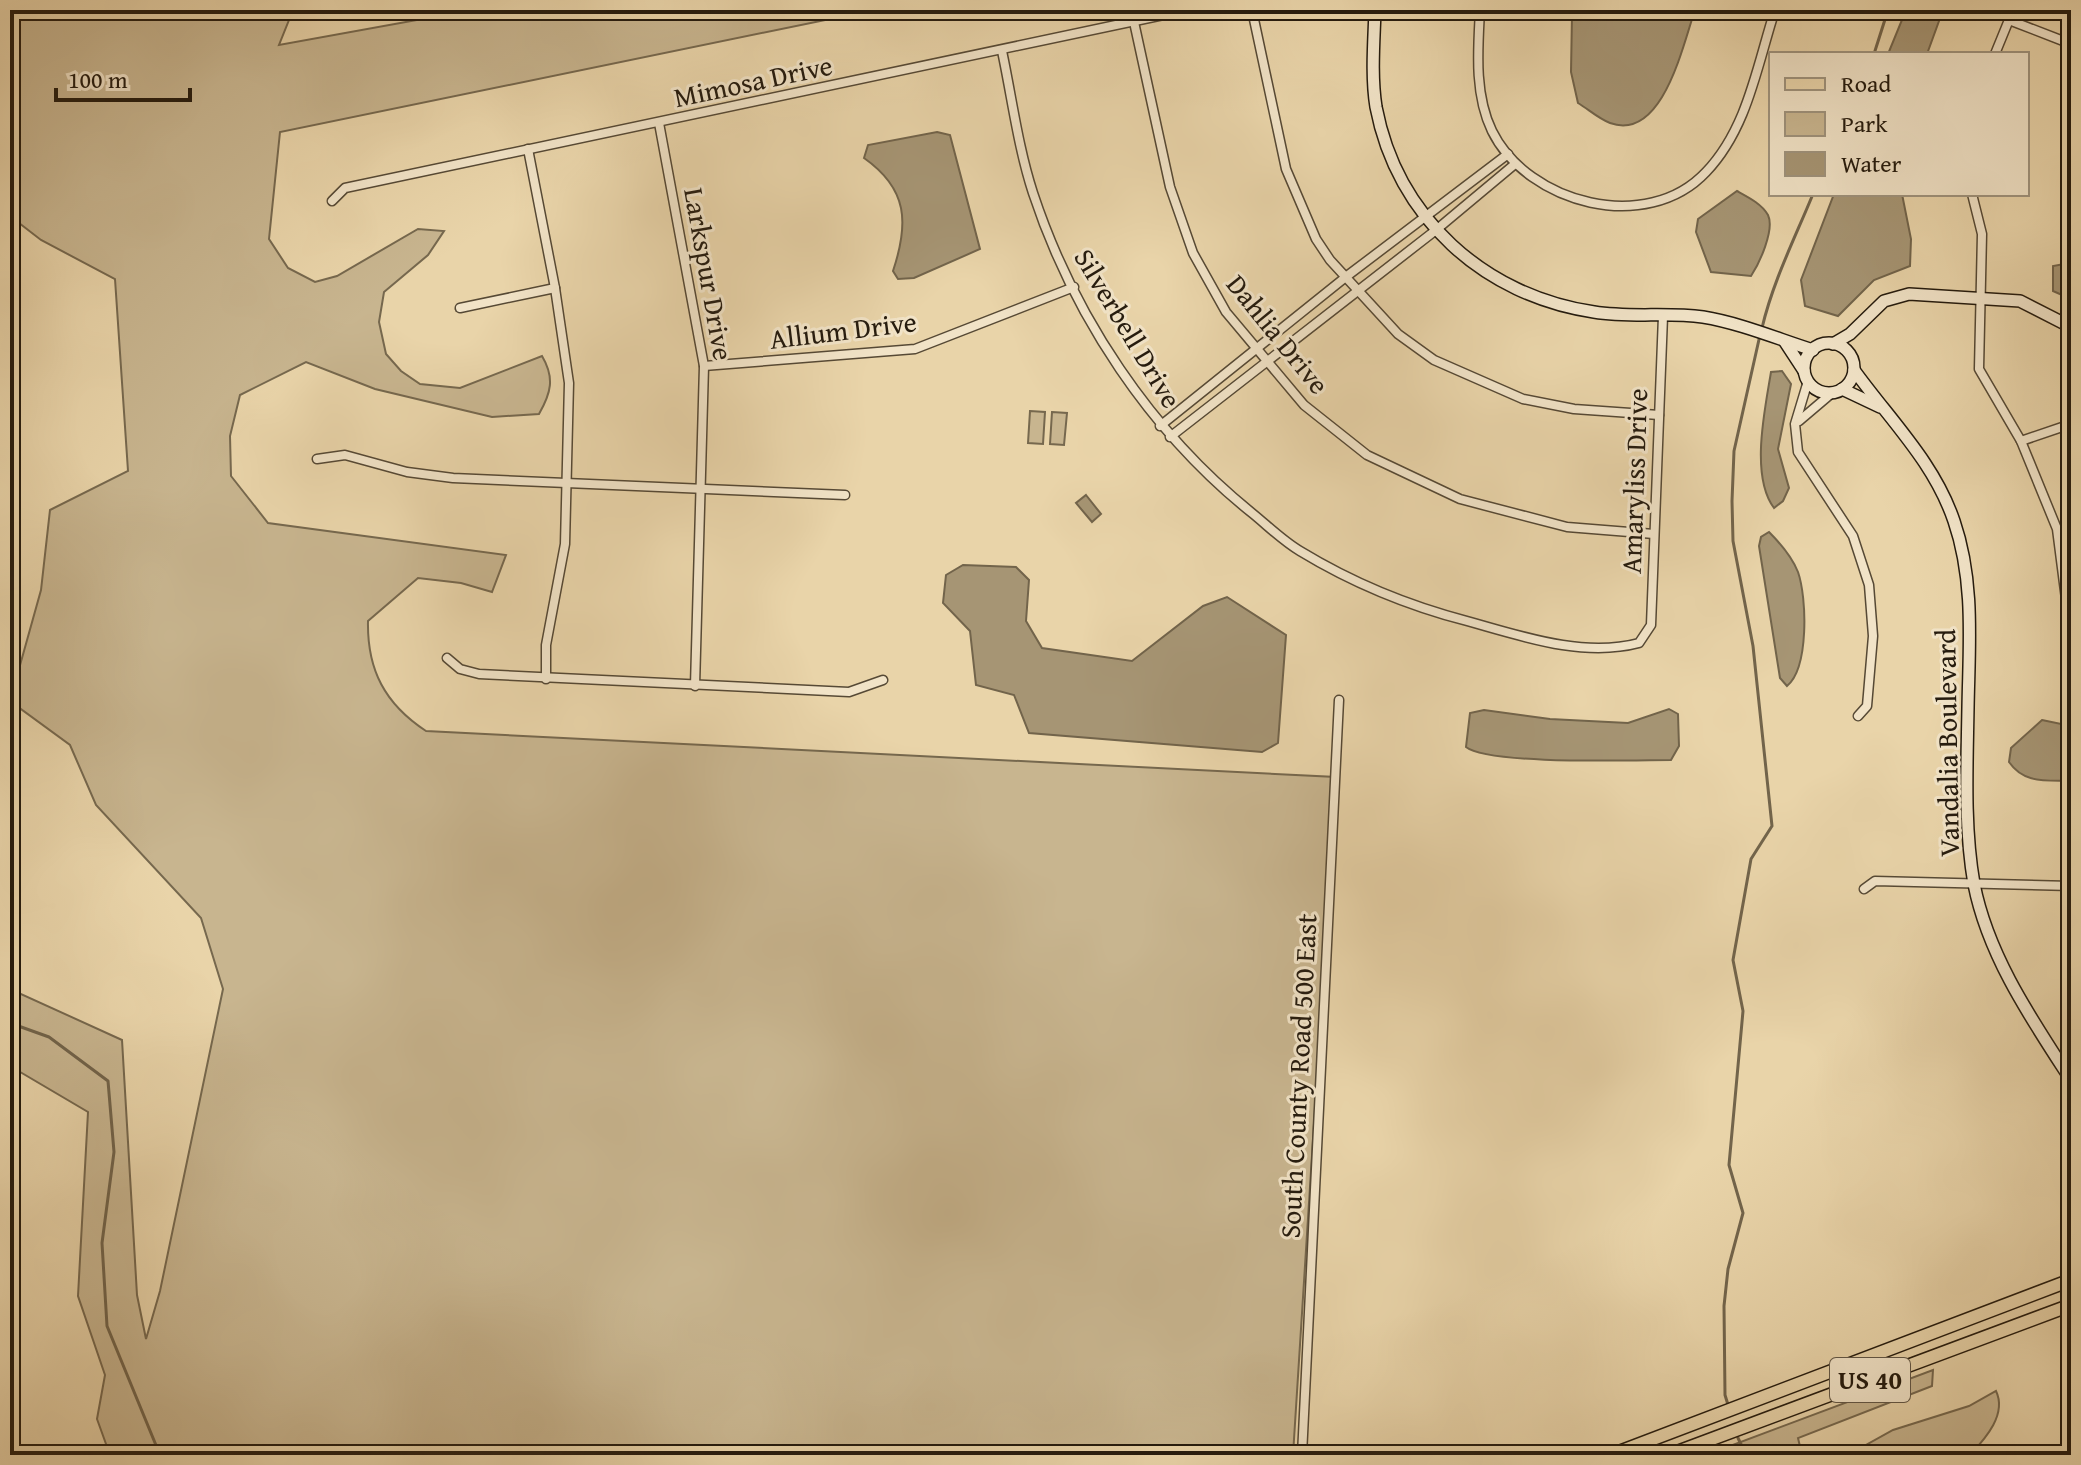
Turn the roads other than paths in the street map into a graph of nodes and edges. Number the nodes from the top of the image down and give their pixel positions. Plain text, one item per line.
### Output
1 (1187, 10) edge
2 (1252, 10) edge
3 (1375, 10) edge
4 (1480, 10) edge
5 (1775, 10) edge
6 (2013, 10) edge
7 (2009, 20) junction
8 (1134, 22) junction
9 (2071, 44) edge
10 (1002, 51) junction
11 (1996, 52) edge
12 (659, 123) junction
13 (528, 149) junction
14 (1508, 154) junction
15 (1515, 164) junction
16 (1972, 196) edge
17 (332, 201) dead end
18 (1425, 218) junction
19 (1436, 230) junction
20 (1347, 276) junction
21 (1074, 287) junction
22 (555, 288) junction
23 (1357, 290) junction
24 (1978, 298) junction
25 (460, 308) dead end
26 (1663, 316) junction
27 (1863, 321) junction
28 (2071, 327) edge
29 (1785, 342) junction
30 (1833, 344) junction
31 (1256, 350) junction
32 (1813, 350) junction
33 (1850, 355) junction
34 (1265, 362) junction
35 (704, 366) junction
36 (1854, 370) junction
37 (1806, 376) junction
38 (1837, 391) junction
39 (1880, 407) junction
40 (1659, 415) junction
41 (1795, 424) junction
42 (2071, 424) edge
43 (1160, 426) junction
44 (1170, 437) junction
45 (2021, 441) junction
46 (317, 459) dead end
47 (566, 484) junction
48 (702, 490) junction
49 (845, 495) dead end
50 (1654, 534) junction
51 (2071, 548) edge
52 (2060, 550) junction
53 (2071, 638) edge
54 (1639, 643) joint
55 (447, 658) dead end
56 (546, 679) junction
57 (883, 680) dead end
58 (695, 686) junction
59 (1339, 700) dead end
60 (1858, 716) dead end
61 (1974, 884) junction
62 (2071, 886) edge
63 (1864, 889) dead end
64 (2071, 1080) edge
65 (2071, 1280) edge
66 (2071, 1305) edge
67 (1630, 1452) edge
68 (1302, 1455) edge
69 (1611, 1455) edge
70 (1669, 1455) edge

1 - 8 street, Mimosa Drive
2 - 20 street
3 - 18 street
4 - 14 street
5 - 15 street
6 - 7 street
7 - 9 street
7 - 11 street
8 - 10 street, Mimosa Drive
8 - 31 street, Dahlia Drive
10 - 12 street, Mimosa Drive
10 - 21 street, Silverbell Drive
12 - 13 street, Mimosa Drive
12 - 35 street, Larkspur Drive
13 - 17 street, Mimosa Drive
13 - 22 street
14 - 15 street
14 - 18 street
15 - 19 street
16 - 24 street
18 - 19 street
18 - 20 street
19 - 23 street
19 - 26 street
20 - 23 street
20 - 31 street
21 - 35 street, Allium Drive
21 - 43 street, Silverbell Drive
22 - 25 street
22 - 47 street
23 - 34 street
23 - 40 street
24 - 27 street
24 - 28 street
24 - 45 street
26 - 29 street
26 - 40 street, Amaryliss Drive
27 - 30 street
27 - 33 street
29 - 32 street
29 - 37 street
30 - 32 street
30 - 33 street
31 - 34 street, Dahlia Drive
31 - 43 street
32 - 37 street
33 - 36 street
34 - 44 street
34 - 50 street, Dahlia Drive
35 - 48 street, Larkspur Drive
36 - 38 street
36 - 39 street, Vandalia Boulevard
37 - 38 street
37 - 41 street
38 - 39 street, Vandalia Boulevard
38 - 41 street
39 - 61 street, Vandalia Boulevard
40 - 50 street, Amaryliss Drive
41 - 60 street
42 - 45 street
43 - 44 street, Silverbell Drive
44 - 54 street, Silverbell Drive
45 - 52 street
46 - 47 street
47 - 48 street
47 - 56 street
48 - 49 street
48 - 58 street, Larkspur Drive
50 - 54 street, Amaryliss Drive
51 - 52 street
52 - 53 street
55 - 56 street
56 - 58 street
57 - 58 street
59 - 68 street, South County Road 500 East
61 - 62 street
61 - 63 street
61 - 64 street, Vandalia Boulevard
65 - 67 main road, US 40
66 - 70 main road, US 40
67 - 69 main road, US 40

